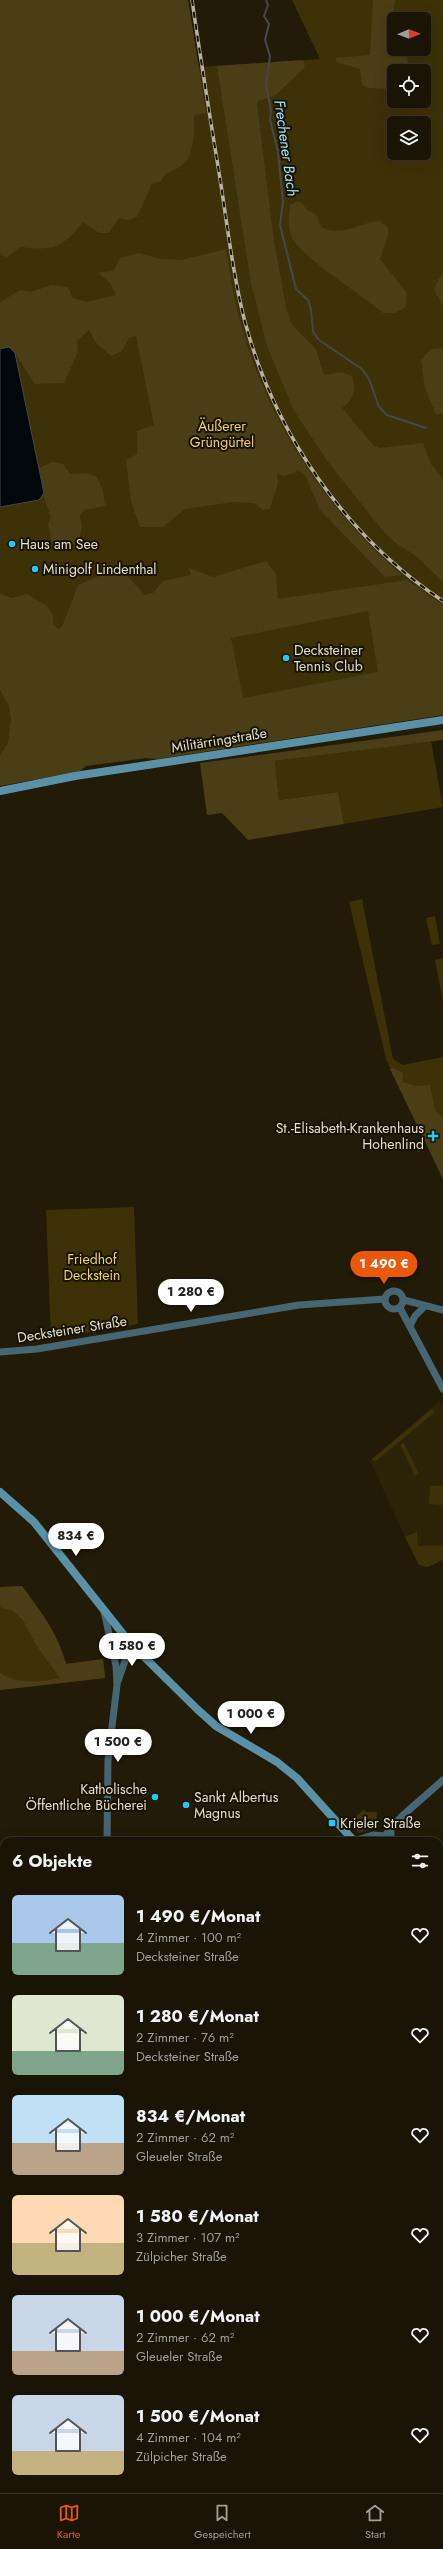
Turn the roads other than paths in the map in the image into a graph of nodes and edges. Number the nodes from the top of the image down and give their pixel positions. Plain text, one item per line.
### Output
1 (443, 720) edge
2 (0, 790) edge
3 (385, 1299) junction
4 (404, 1300) junction
5 (424, 1307) junction
6 (400, 1308) junction
7 (443, 1310) edge
8 (410, 1326) junction
9 (0, 1352) edge
10 (443, 1389) edge
11 (0, 1492) edge
12 (104, 1611) junction
13 (131, 1644) junction
14 (117, 1685) junction
15 (443, 1780) edge
16 (107, 1837) edge
17 (350, 1837) edge
18 (367, 1837) edge
19 (380, 1837) edge
20 (387, 1837) edge

1 - 2 main road, Militärringstraße
3 - 4 street
3 - 6 street
3 - 9 street, Decksteiner Straße
4 - 5 street
4 - 6 street
5 - 7 street
5 - 8 street
6 - 8 street
8 - 10 street
11 - 12 main road
12 - 13 main road
12 - 14 street
13 - 14 street
13 - 17 main road
14 - 16 street
15 - 20 street
18 - 19 street

